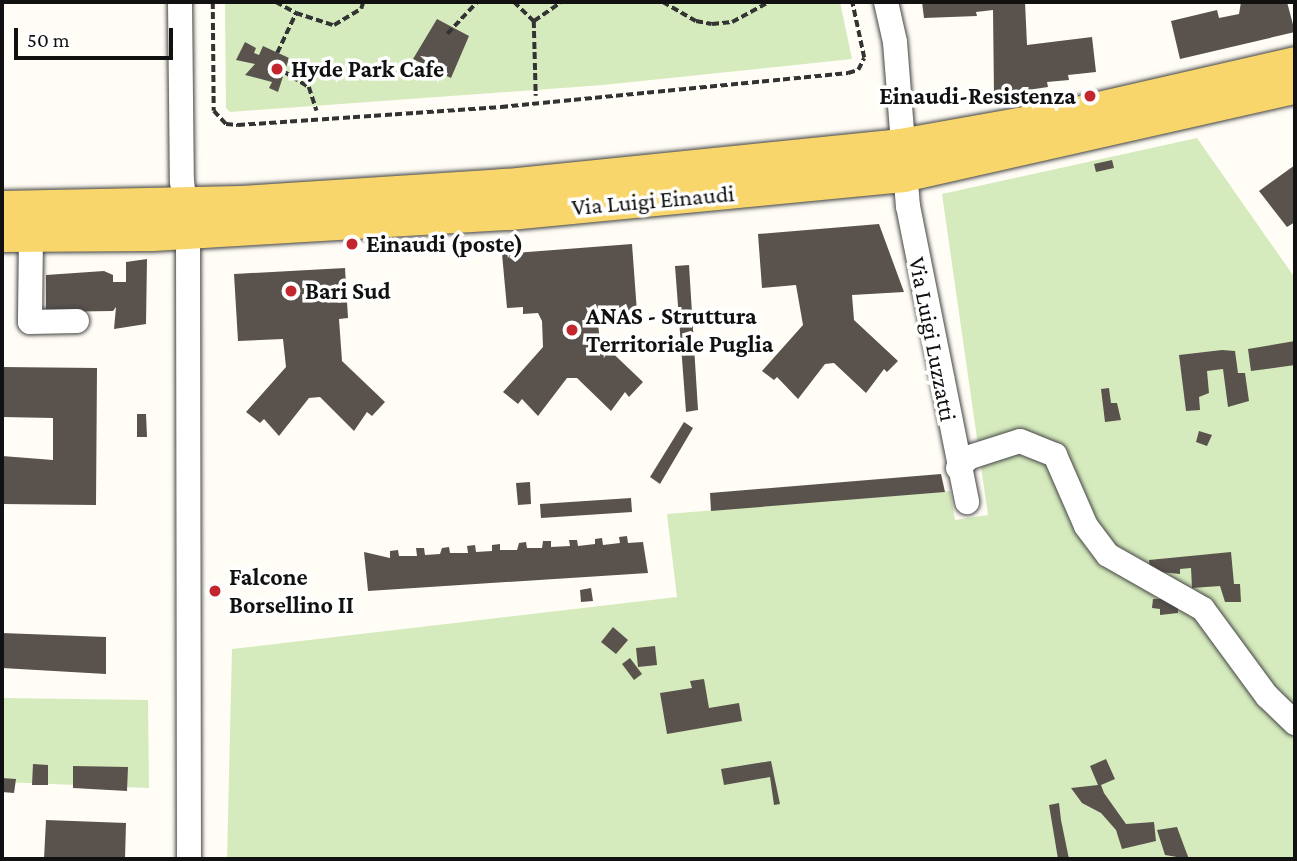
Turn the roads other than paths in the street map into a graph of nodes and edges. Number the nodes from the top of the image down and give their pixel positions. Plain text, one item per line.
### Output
1 (180, 2) edge
2 (886, 2) edge
3 (1295, 63) edge
4 (1295, 88) edge
5 (901, 145) junction
6 (903, 176) junction
7 (2, 207) edge
8 (186, 218) junction
9 (16, 236) edge
10 (77, 321) dead end
11 (958, 468) junction
12 (967, 502) dead end
13 (1295, 723) edge
14 (189, 859) edge

1 - 8 street
2 - 5 street, Via Luigi Luzzatti
3 - 5 main road, Via Luigi Einaudi
4 - 6 main road, Via Luigi Einaudi
5 - 6 street, Via Luigi Luzzatti
5 - 8 main road, Via Luigi Einaudi
6 - 8 main road, Via Luigi Einaudi
6 - 11 street, Via Luigi Luzzatti
7 - 8 main road, Via Luigi Einaudi
8 - 9 main road, Via Luigi Einaudi
8 - 14 street
9 - 10 street
11 - 12 street, Via Luigi Luzzatti
11 - 13 street

